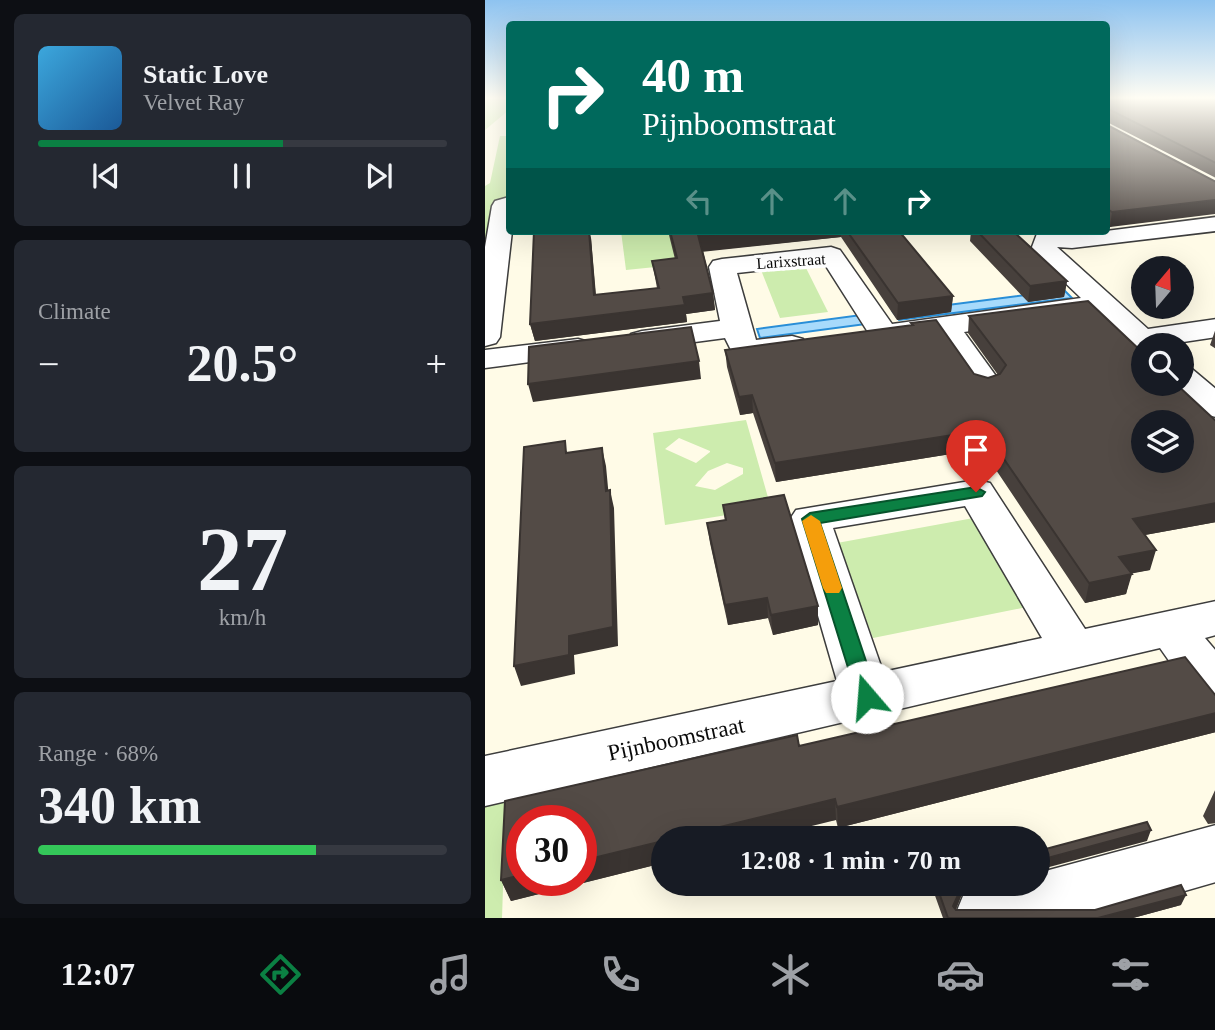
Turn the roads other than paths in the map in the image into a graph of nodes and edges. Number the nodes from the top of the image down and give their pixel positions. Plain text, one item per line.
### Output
1 (506, 205) edge
2 (1215, 224) edge
3 (1048, 235) edge
4 (1100, 304) junction
5 (945, 326) junction
6 (736, 328) junction
7 (1215, 328) edge
8 (1134, 333) edge
9 (1190, 333) edge
10 (485, 337) edge
11 (817, 342) edge
12 (485, 359) edge
13 (985, 383) edge
14 (1194, 388) edge
15 (1215, 407) edge
16 (1215, 618) edge
17 (1170, 628) junction
18 (1074, 650) junction
19 (1215, 688) edge
20 (867, 697) junction
21 (485, 781) edge
22 (1215, 853) edge
23 (985, 918) edge

1 - 10 street
2 - 3 street
3 - 4 street
4 - 5 street, Larixstraat
4 - 8 street
5 - 6 street, Larixstraat
5 - 13 street
6 - 11 street
6 - 12 street
7 - 9 street
14 - 15 street
16 - 17 street, Pijnboomstraat
17 - 18 street, Pijnboomstraat
17 - 19 street
18 - 20 street, Pijnboomstraat
18 - 20 street
20 - 21 street, Pijnboomstraat
22 - 23 street

